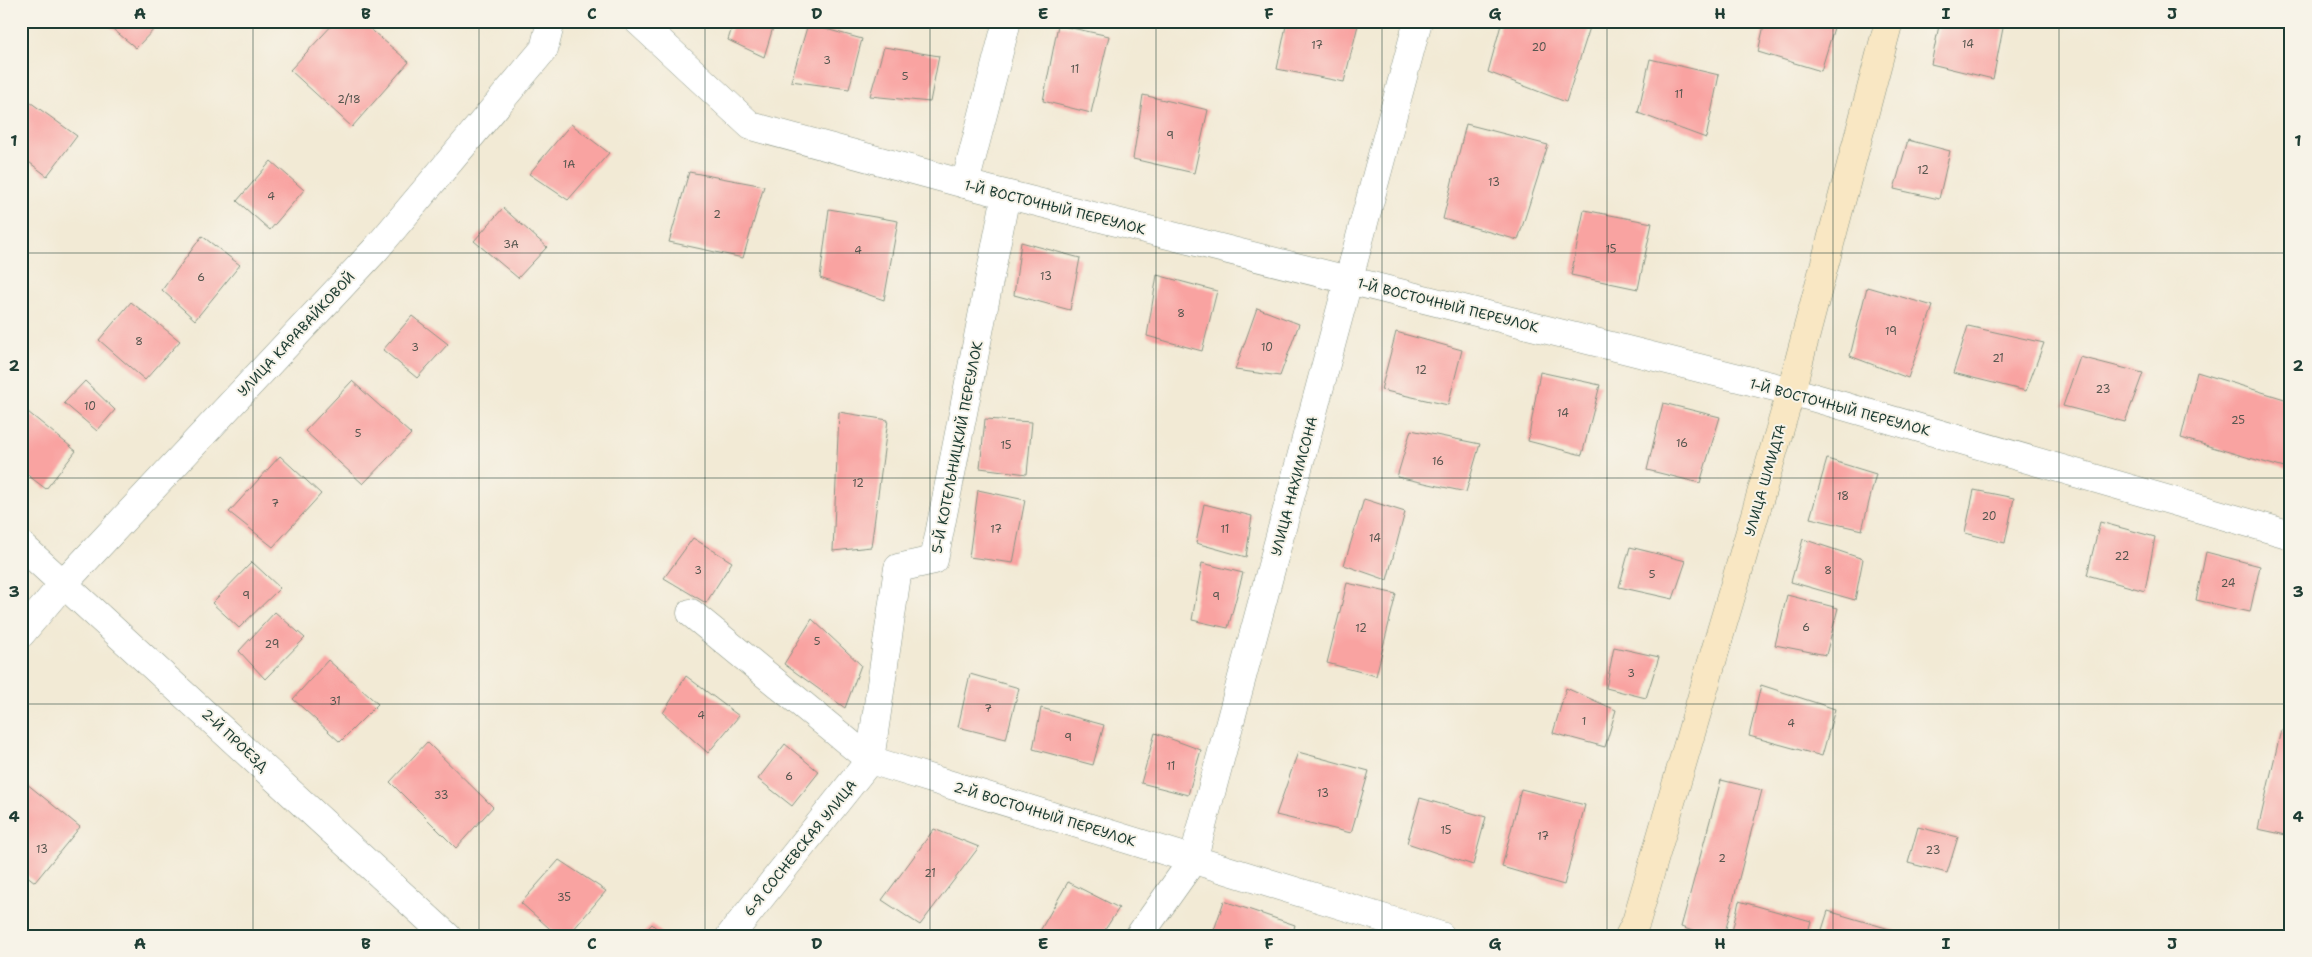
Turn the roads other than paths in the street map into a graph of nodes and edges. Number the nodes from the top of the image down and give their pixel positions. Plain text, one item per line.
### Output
1 (552, 21) edge
2 (638, 21) edge
3 (1007, 21) edge
4 (1418, 21) edge
5 (1889, 21) edge
6 (964, 184) junction
7 (1006, 195) junction
8 (1350, 280) junction
9 (1791, 391) junction
10 (2291, 535) edge
11 (21, 545) edge
12 (64, 583) junction
13 (692, 613) dead end
14 (21, 634) edge
15 (870, 760) junction
16 (1193, 860) junction
17 (447, 936) edge
18 (730, 936) edge
19 (1139, 936) edge
20 (1441, 936) edge
21 (1629, 936) edge

1 - 12 street, УЛИЦА КАРАВАЙКОВОЙ
2 - 6 street, 1-Й ВОСТОЧНЫЙ ПЕРЕУЛОК
3 - 6 street
4 - 8 street, УЛИЦА НАХИМСОНА
5 - 9 main road, УЛИЦА ШМИДТА
6 - 7 street, 1-Й ВОСТОЧНЫЙ ПЕРЕУЛОК
7 - 8 street, 1-Й ВОСТОЧНЫЙ ПЕРЕУЛОК
7 - 15 street, 5-Й КОТЕЛЬНИЦКИЙ ПЕРЕУЛОК
8 - 9 street, 1-Й ВОСТОЧНЫЙ ПЕРЕУЛОК
8 - 16 street, УЛИЦА НАХИМСОНА
9 - 10 street, 1-Й ВОСТОЧНЫЙ ПЕРЕУЛОК
9 - 21 main road, УЛИЦА ШМИДТА
11 - 12 street, 2-Й ПРОЕЗД
12 - 14 street, УЛИЦА КАРАВАЙКОВОЙ
12 - 17 street, 2-Й ПРОЕЗД
13 - 15 street, 2-Й ВОСТОЧНЫЙ ПЕРЕУЛОК
15 - 16 street, 2-Й ВОСТОЧНЫЙ ПЕРЕУЛОК
15 - 18 street, 6-Я СОСНЕВСКАЯ УЛИЦА
16 - 19 street, УЛИЦА НАХИМСОНА
16 - 20 street, 2-Й ВОСТОЧНЫЙ ПЕРЕУЛОК

